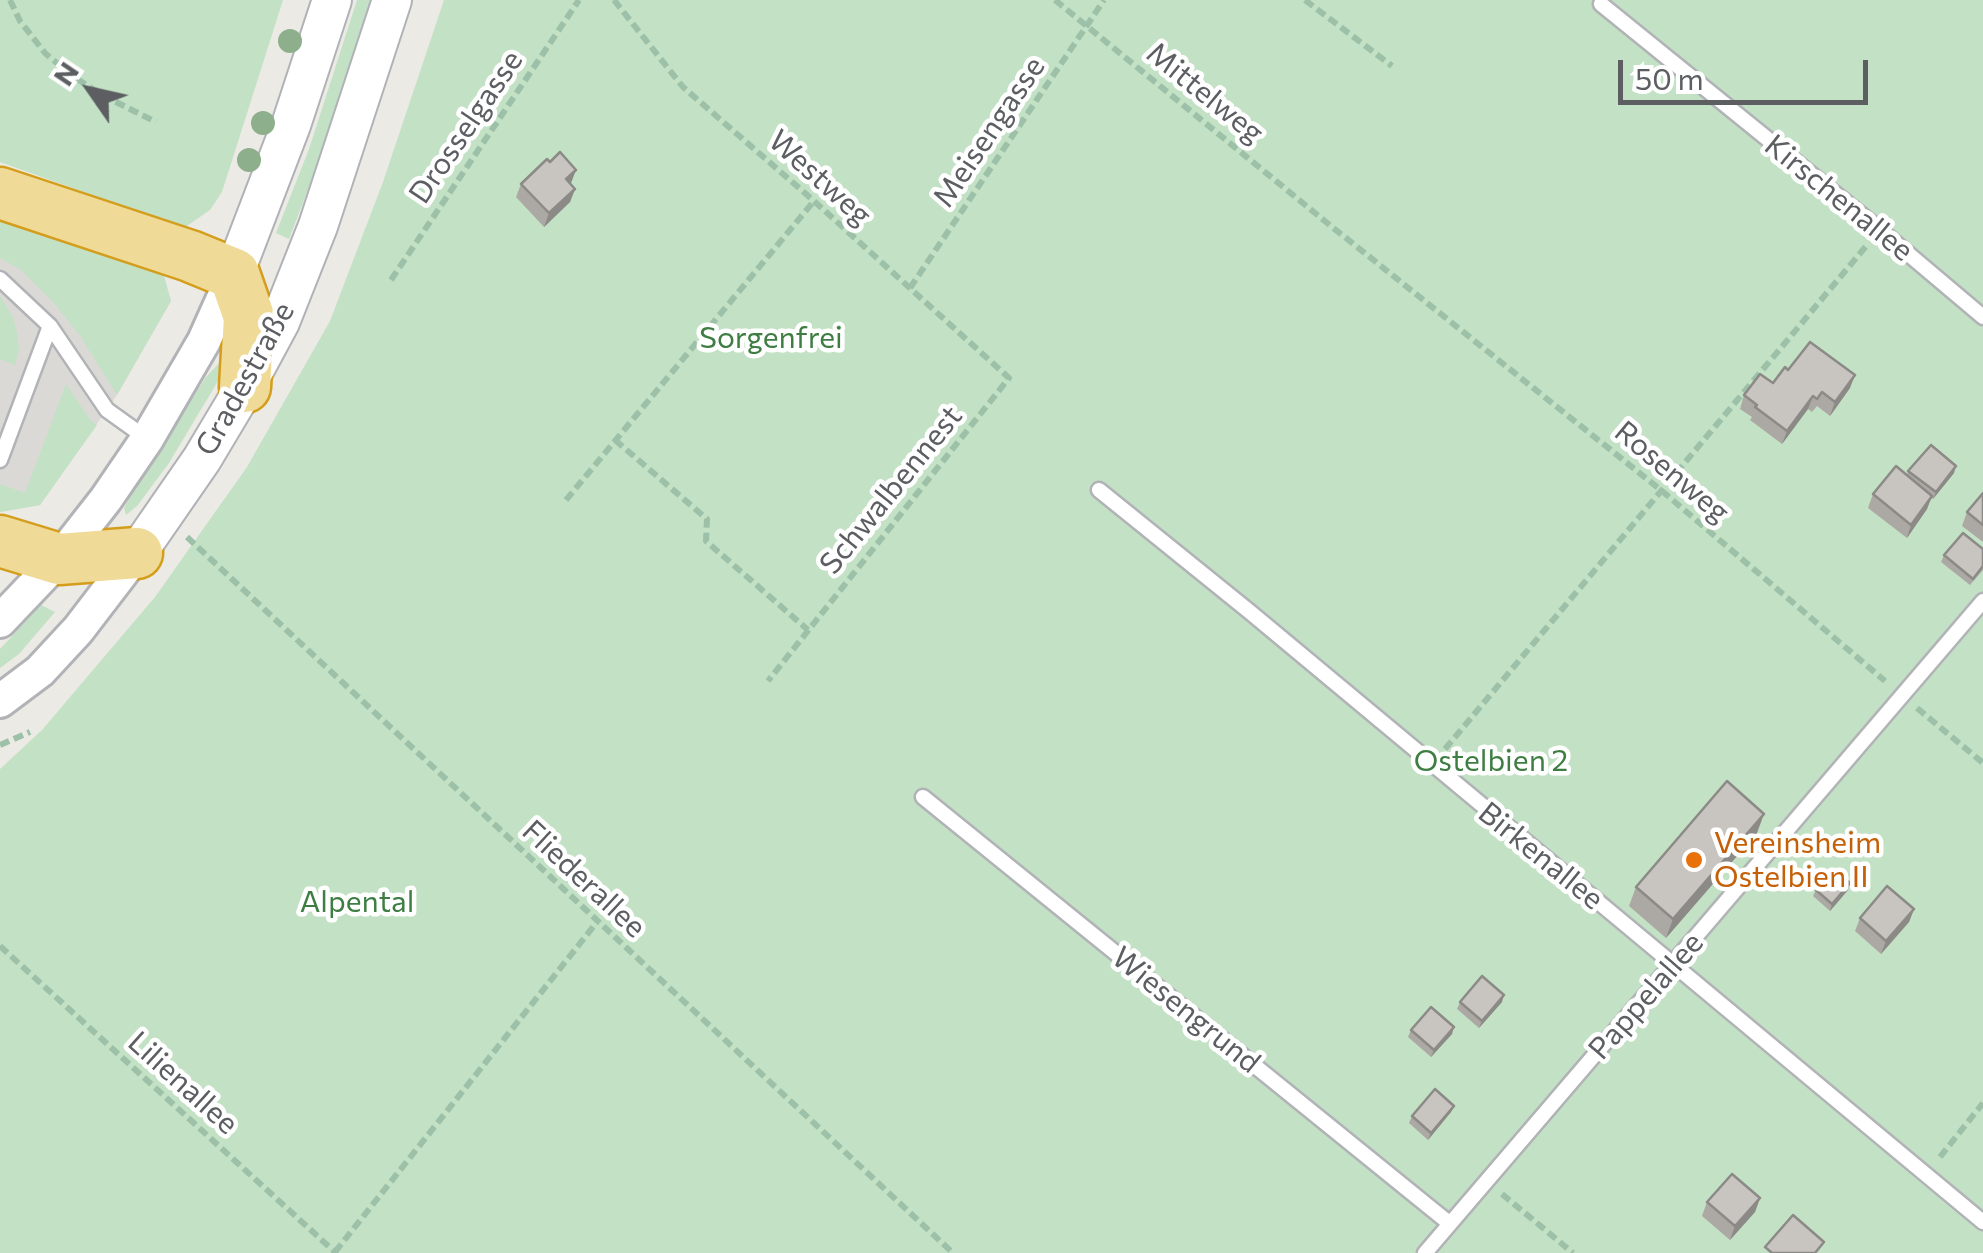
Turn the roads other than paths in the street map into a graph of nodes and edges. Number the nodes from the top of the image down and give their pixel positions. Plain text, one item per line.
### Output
1 (332, 0) edge
2 (392, 0) edge
3 (1601, 4) dead end
4 (0, 194) edge
5 (234, 274) junction
6 (0, 278) edge
7 (1983, 318) edge
8 (50, 326) junction
9 (245, 387) junction
10 (147, 438) junction
11 (0, 460) edge
12 (1099, 490) dead end
13 (0, 541) edge
14 (137, 553) junction
15 (59, 559) junction
16 (1983, 601) edge
17 (0, 621) edge
18 (0, 702) edge
19 (924, 797) dead end
20 (1674, 964) junction
21 (1983, 1222) edge
22 (1449, 1223) junction
23 (1425, 1253) edge

1 - 5 main road, Gradestraße
2 - 9 main road, Gradestraße
3 - 7 lane, Kirschenallee
4 - 5 highway
5 - 9 highway
5 - 10 street, Gradestraße
6 - 8 lane
8 - 10 lane
8 - 11 lane
9 - 14 main road, Gradestraße
10 - 15 street, Gradestraße
12 - 20 lane, Birkenallee
13 - 15 highway
14 - 15 highway
14 - 18 street, Gradestraße
15 - 17 street, Gradestraße
16 - 20 lane, Pappelallee
19 - 22 lane, Wiesengrund
20 - 21 lane, Birkenallee
20 - 22 lane, Pappelallee
22 - 23 lane, Pappelallee

